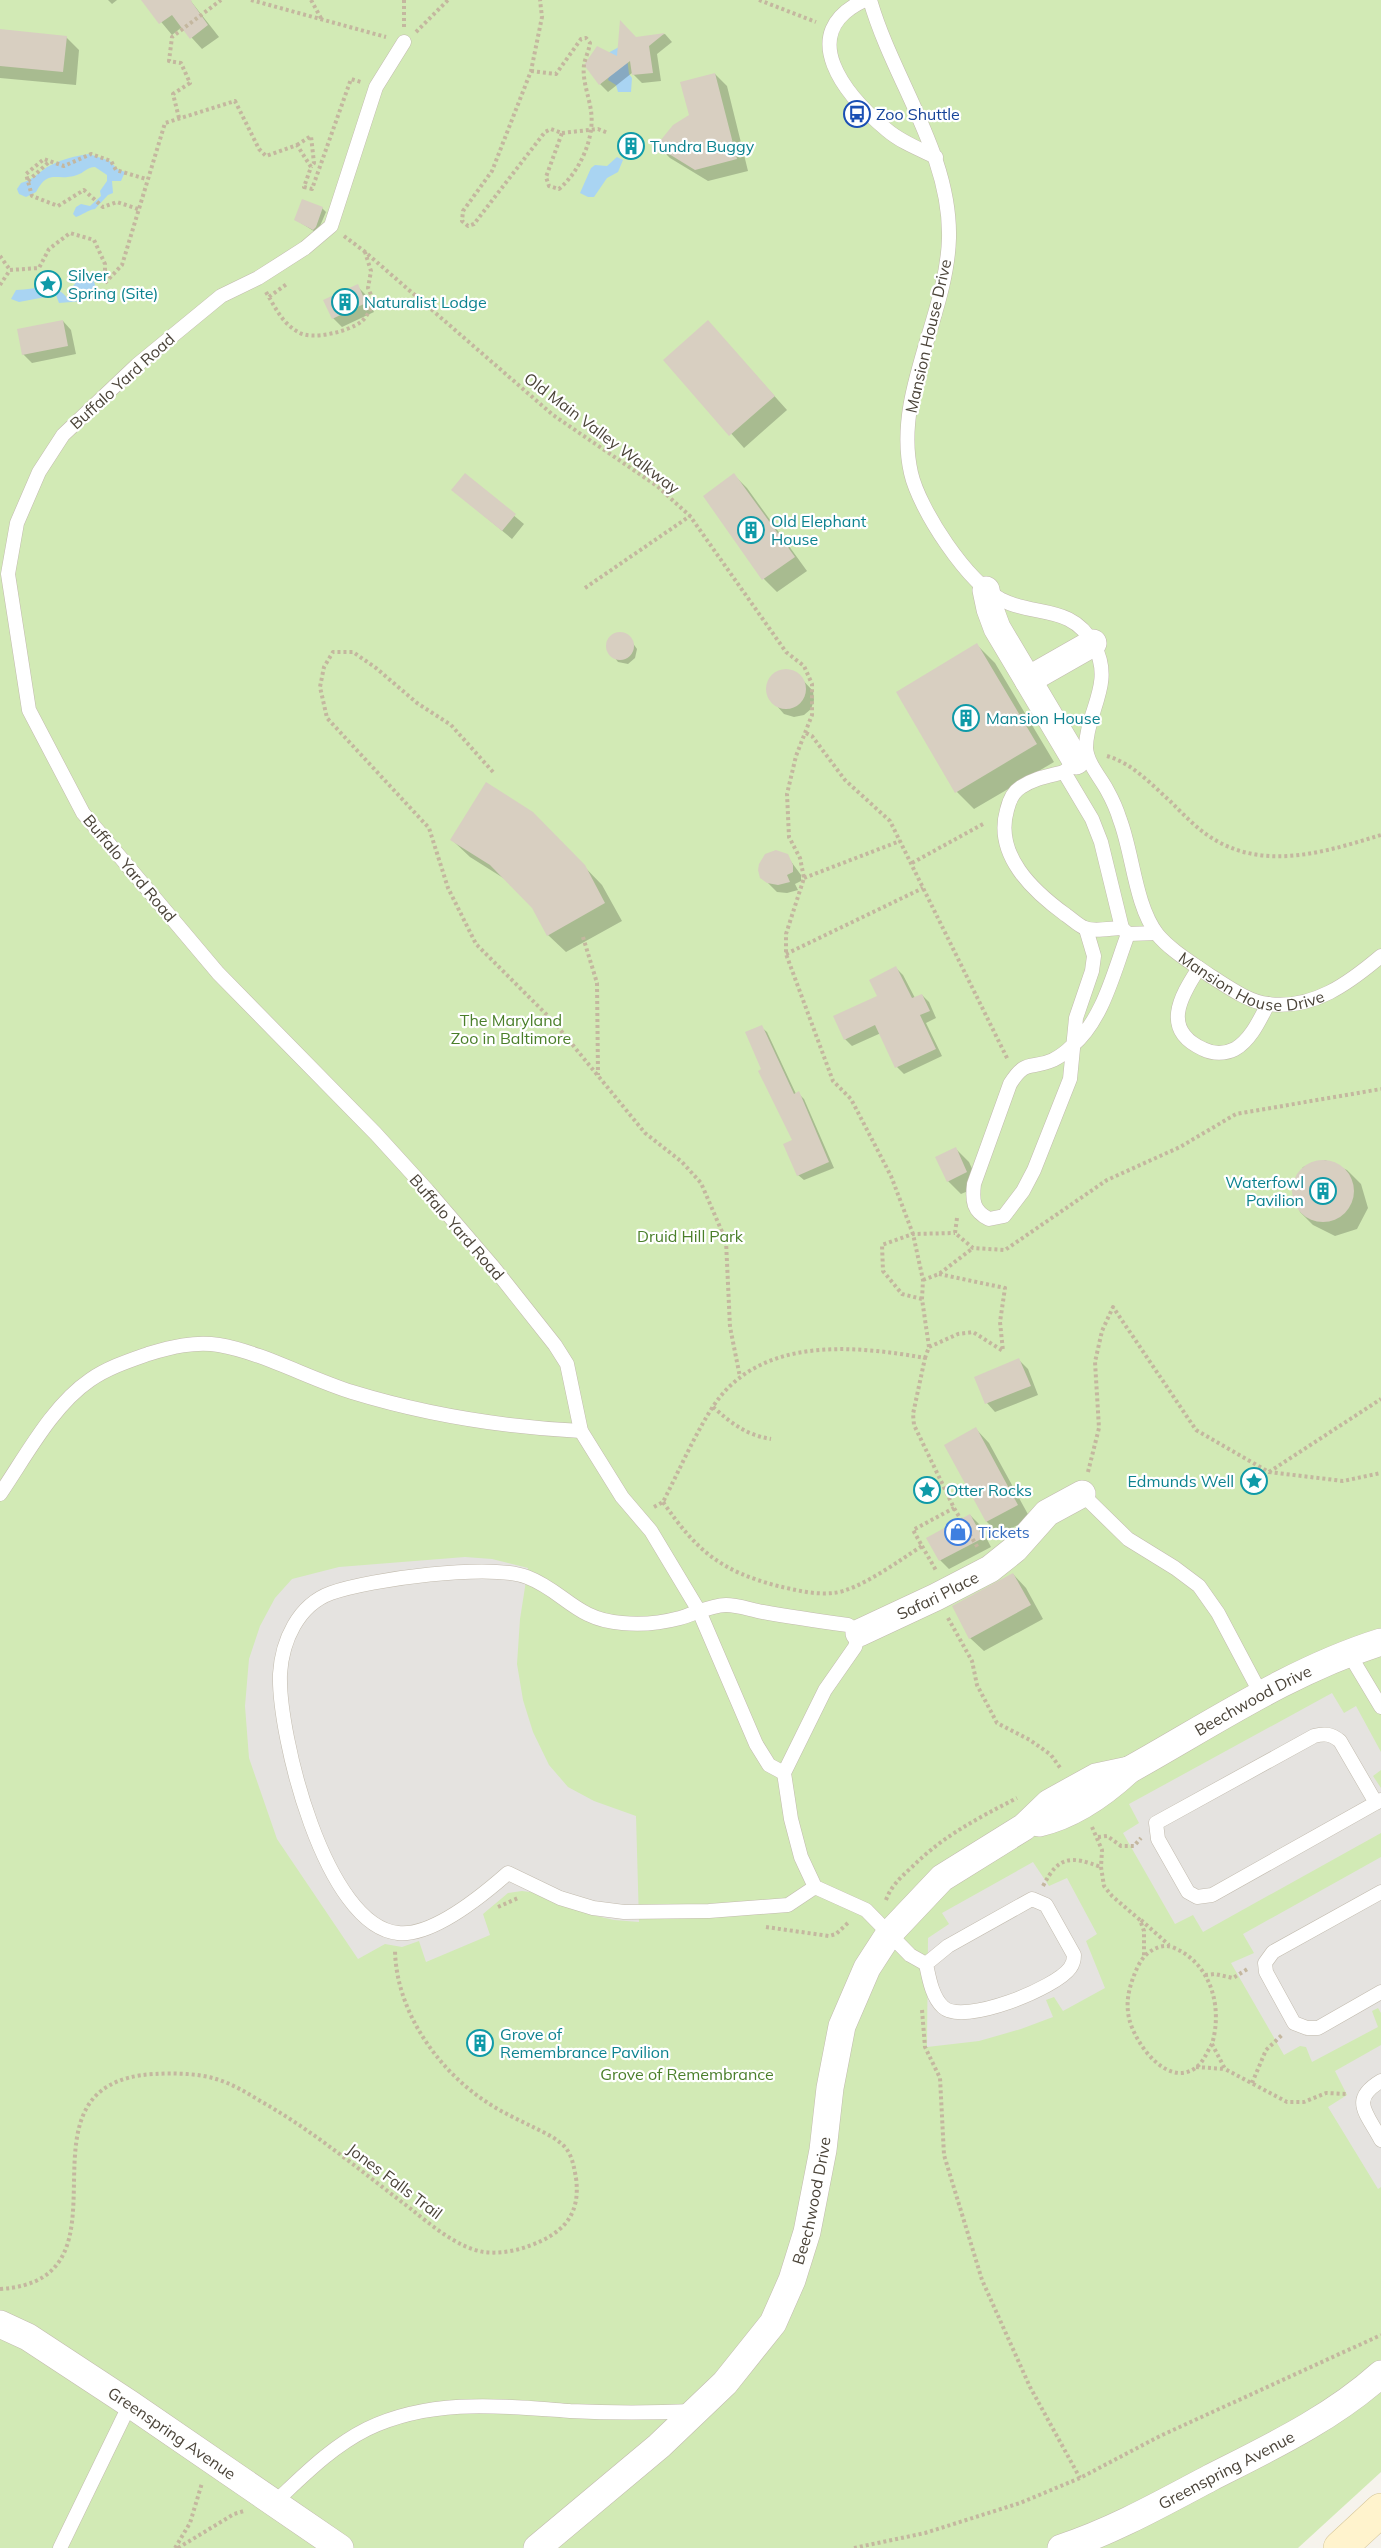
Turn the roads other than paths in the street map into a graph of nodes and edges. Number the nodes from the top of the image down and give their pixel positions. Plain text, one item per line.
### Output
1 (865, 0) edge
2 (870, 0) edge
3 (404, 42) road end
4 (936, 157) junction
5 (987, 590) junction
6 (1093, 643) junction
7 (1028, 680) junction
8 (1076, 761) junction
9 (1086, 929) junction
10 (1125, 931) junction
11 (1156, 933) junction
12 (1381, 956) edge
13 (1199, 968) junction
14 (1268, 1004) junction
15 (1073, 1046) junction
16 (581, 1431) junction
17 (0, 1494) edge
18 (1082, 1494) joint
19 (699, 1611) junction
20 (859, 1633) junction
21 (1381, 1642) edge
22 (1348, 1652) junction
23 (1262, 1696) junction
24 (1381, 1707) edge
25 (784, 1773) junction
26 (1379, 1802) edge
27 (815, 1887) junction
28 (1381, 1892) edge
29 (890, 1934) junction
30 (926, 1964) junction
31 (1381, 1992) edge
32 (1381, 2081) edge
33 (1381, 2140) edge
34 (0, 2324) edge
35 (1381, 2374) edge
36 (130, 2404) junction
37 (696, 2411) junction
38 (274, 2503) junction
39 (1381, 2510) edge
40 (60, 2548) edge
41 (340, 2548) edge
42 (537, 2548) edge
43 (1061, 2548) edge
44 (1340, 2548) edge

1 - 4 lane
2 - 4 lane, Mansion House Drive
3 - 16 lane, Buffalo Yard Road
4 - 5 lane, Mansion House Drive
5 - 6 lane, Mansion House Drive
5 - 7 street, Mansion House Drive
6 - 7 street
6 - 8 lane, Mansion House Drive
7 - 8 street, Mansion House Drive
8 - 9 lane
8 - 10 lane, Mansion House Drive
8 - 11 lane, Mansion House Drive
9 - 10 lane
9 - 15 lane
10 - 11 lane
10 - 15 lane
11 - 13 lane, Mansion House Drive
12 - 14 lane, Mansion House Drive
13 - 14 lane, Mansion House Drive
13 - 14 lane
15 - 15 lane
16 - 17 lane
16 - 19 lane
18 - 20 street, Safari Place
18 - 23 lane
19 - 20 lane
19 - 25 lane
19 - 27 lane
20 - 25 lane
21 - 22 street, Beechwood Drive
22 - 23 street, Beechwood Drive
22 - 24 lane
23 - 29 street, Beechwood Drive
25 - 27 lane
26 - 26 lane
27 - 29 lane
28 - 31 lane
29 - 30 lane
29 - 37 street, Beechwood Drive
30 - 30 lane
32 - 33 lane
34 - 36 street, Greenspring Avenue
35 - 43 street, Greenspring Avenue
36 - 38 street, Greenspring Avenue
36 - 40 lane
37 - 38 lane
37 - 42 street, Beechwood Drive
38 - 41 street, Greenspring Avenue
39 - 44 main road

